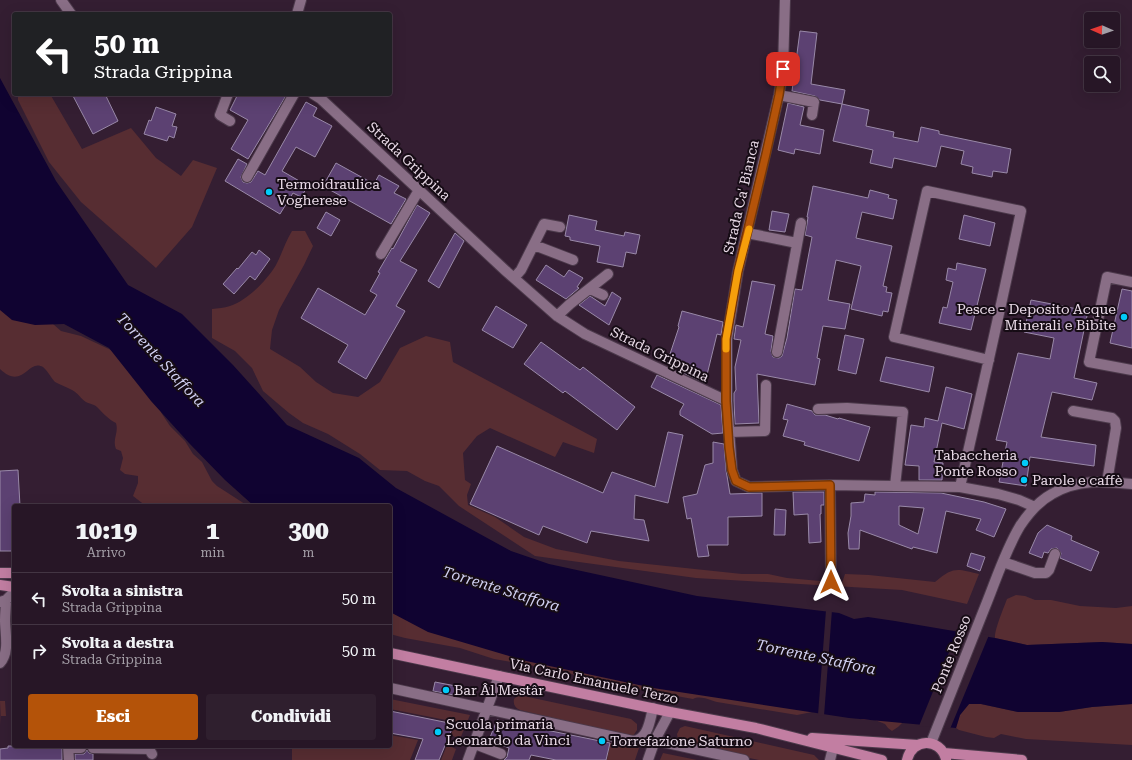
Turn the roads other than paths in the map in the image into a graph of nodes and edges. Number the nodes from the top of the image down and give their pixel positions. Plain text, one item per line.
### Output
1 (61, 0) edge
2 (301, 0) edge
3 (785, 0) edge
4 (70, 12) edge
5 (298, 12) edge
6 (779, 95) junction
7 (227, 96) edge
8 (293, 96) edge
9 (316, 96) edge
10 (812, 115) dead end
11 (230, 121) dead end
12 (247, 177) dead end
13 (419, 190) junction
14 (801, 223) dead end
15 (560, 227) dead end
16 (748, 233) junction
17 (797, 244) junction
18 (534, 245) junction
19 (381, 254) dead end
20 (573, 260) dead end
21 (608, 274) dead end
22 (514, 278) junction
23 (1132, 282) edge
24 (590, 289) junction
25 (602, 295) dead end
26 (557, 316) junction
27 (777, 352) dead end
28 (989, 360) junction
29 (1132, 370) edge
30 (766, 385) dead end
31 (726, 401) junction
32 (818, 409) dead end
33 (1073, 411) dead end
34 (728, 432) junction
35 (1107, 482) junction
36 (1132, 484) edge
37 (830, 485) junction
38 (895, 486) junction
39 (960, 487) junction
40 (1035, 508) junction
41 (1055, 554) dead end
42 (1003, 562) junction
43 (0, 573) edge
44 (12, 573) edge
45 (831, 582) dead end
46 (0, 585) edge
47 (12, 587) edge
48 (12, 594) edge
49 (3, 601) edge
50 (392, 653) edge
51 (0, 662) edge
52 (499, 676) junction
53 (392, 688) edge
54 (653, 708) junction
55 (487, 710) junction
56 (670, 712) junction
57 (792, 736) junction
58 (641, 739) junction
59 (932, 739) junction
60 (655, 740) junction
61 (475, 744) junction
62 (918, 745) junction
63 (68, 748) edge
64 (93, 748) dead end
65 (833, 748) junction
66 (152, 754) dead end
67 (501, 754) dead end
68 (945, 756) edge
69 (69, 760) edge
70 (468, 760) edge
71 (648, 760) edge
72 (744, 760) edge
73 (830, 760) edge
74 (882, 760) edge
75 (907, 760) edge
76 (1022, 760) edge

1 - 4 street
2 - 5 street
3 - 6 street, Strada Ca' Bianca
6 - 10 street
6 - 16 street, Strada Ca' Bianca
7 - 11 street
8 - 12 street
9 - 13 street, Strada Grippina
13 - 19 street
13 - 22 street, Strada Grippina
14 - 17 street
15 - 18 street
16 - 17 street
16 - 31 street, Strada Ca' Bianca
17 - 27 street
18 - 20 street
18 - 22 street
21 - 24 street
22 - 26 street, Strada Grippina
23 - 29 street
24 - 25 street
24 - 26 street
26 - 31 street, Strada Grippina
28 - 28 street
28 - 39 street
30 - 34 street
31 - 34 street
32 - 38 street
33 - 35 street
34 - 37 street
35 - 36 street, Ponte Rosso
35 - 40 street, Ponte Rosso
37 - 38 street
37 - 45 street
38 - 39 street
39 - 40 street
40 - 42 street, Ponte Rosso
41 - 42 street
42 - 59 street, Ponte Rosso
43 - 44 main road
46 - 47 main road
48 - 49 street
49 - 51 street
50 - 52 main road, Via Carlo Emanuele Terzo
52 - 54 main road, Via Carlo Emanuele Terzo
52 - 55 street
53 - 55 street
54 - 56 main road, Via Carlo Emanuele Terzo
54 - 58 street
55 - 58 street
55 - 61 street
56 - 57 main road, Via Carlo Emanuele Terzo
56 - 60 street
57 - 62 main road, Via Carlo Emanuele Terzo
57 - 65 main road, Via Carlo Emanuele Terzo
58 - 60 street
59 - 62 main road, Via Carlo Emanuele Terzo
59 - 68 main road
60 - 71 street
60 - 72 street
61 - 67 street
61 - 70 street
62 - 75 main road
63 - 69 street
64 - 66 street
65 - 73 street
65 - 74 main road, Via Carlo Emanuele Terzo
68 - 76 main road

